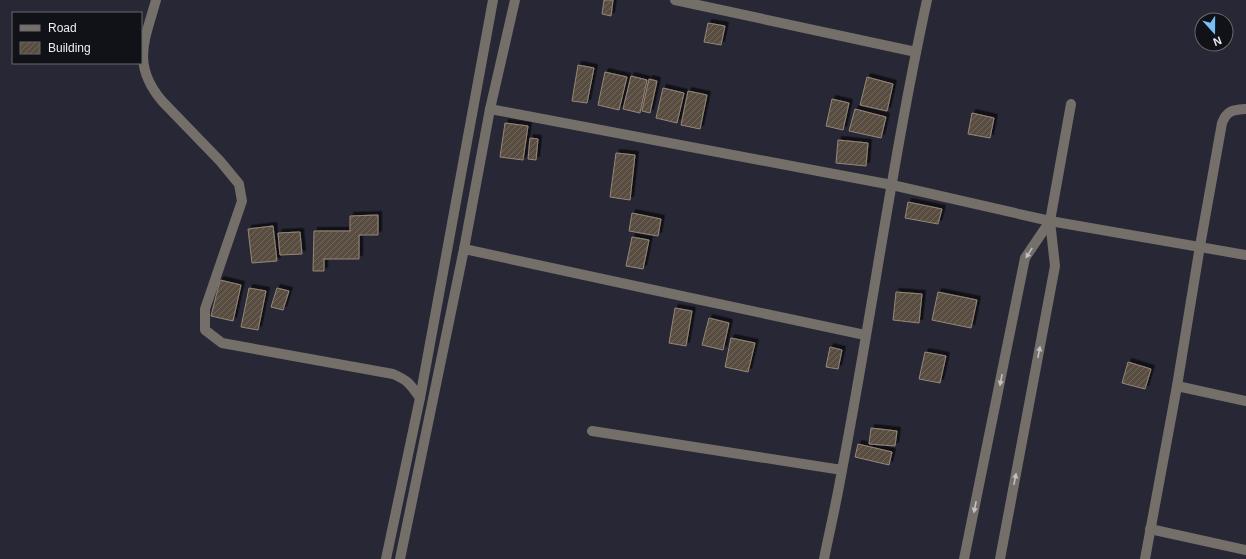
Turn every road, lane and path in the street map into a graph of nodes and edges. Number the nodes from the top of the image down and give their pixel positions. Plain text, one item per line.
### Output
1 (156, 0) edge
2 (493, 0) edge
3 (515, 0) edge
4 (675, 0) edge
5 (928, 0) edge
6 (916, 52) junction
7 (1071, 104) dead end
8 (490, 109) junction
9 (1246, 109) edge
10 (892, 185) junction
11 (1050, 221) junction
12 (1200, 246) junction
13 (464, 249) junction
14 (1246, 255) edge
15 (865, 335) junction
16 (1177, 386) junction
17 (420, 398) junction
18 (1246, 400) edge
19 (592, 431) dead end
20 (842, 470) junction
21 (1150, 529) junction
22 (1246, 550) edge
23 (386, 559) edge
24 (400, 559) edge
25 (824, 559) edge
26 (964, 559) edge
27 (1000, 559) edge
28 (1145, 559) edge

1 - 17 street
2 - 17 street
3 - 8 street
4 - 6 street
5 - 6 street
6 - 10 street
7 - 11 street
8 - 10 street
8 - 13 street
9 - 12 street
10 - 11 street
10 - 15 street
11 - 12 street
11 -> 26 street
27 -> 11 street
12 - 14 street
12 - 16 street
13 - 15 street
13 - 24 street
15 - 20 street
16 - 18 street
16 - 21 street
17 - 23 street
19 - 20 street
20 - 25 street
21 - 22 street
21 - 28 street

